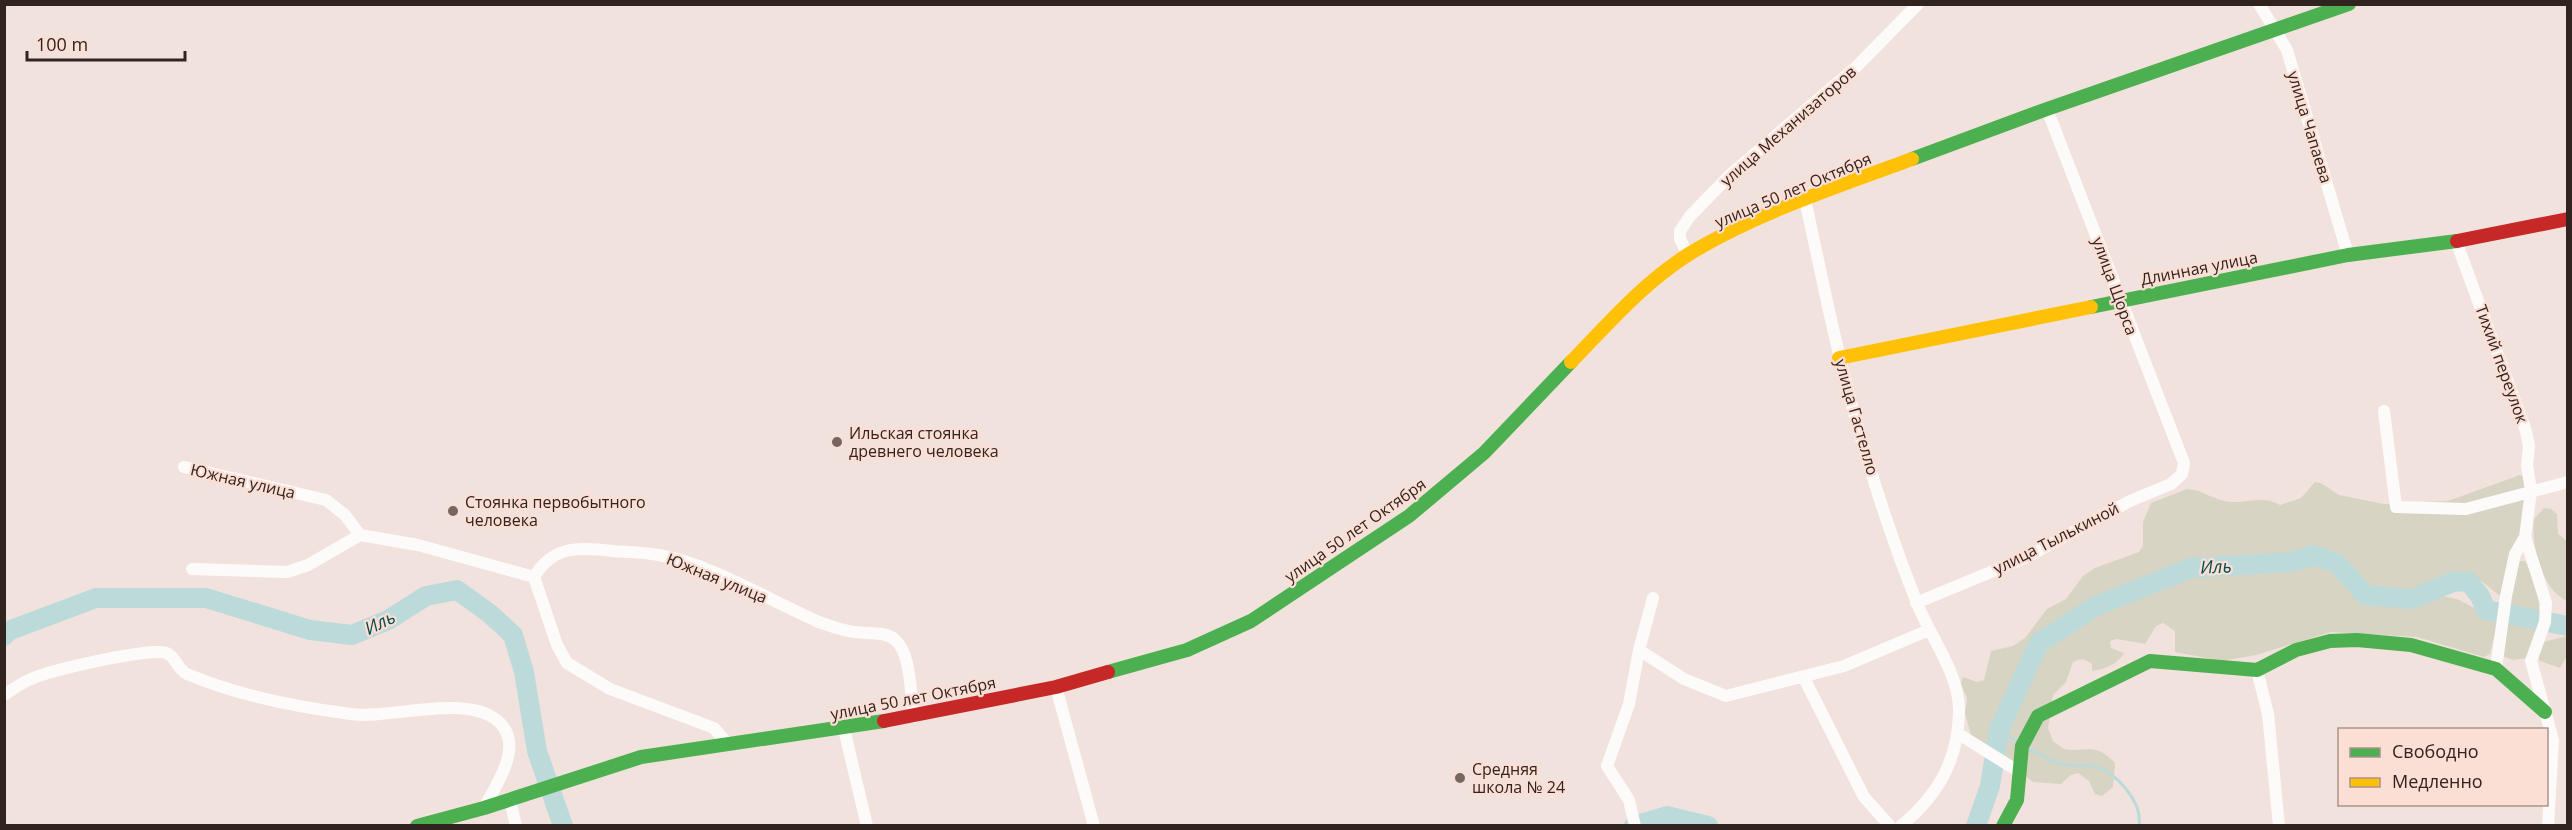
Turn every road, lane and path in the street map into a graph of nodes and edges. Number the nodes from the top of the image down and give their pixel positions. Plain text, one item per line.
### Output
1 (1918, 4) edge
2 (2259, 4) edge
3 (2349, 4) edge
4 (2274, 31) junction
5 (2047, 109) junction
6 (1805, 199) junction
7 (2568, 219) edge
8 (2456, 241) junction
9 (1688, 255) junction
10 (2348, 255) junction
11 (2120, 300) junction
12 (1839, 358) junction
13 (2384, 411) dead end
14 (2184, 463) joint
15 (184, 467) dead end
16 (2568, 482) edge
17 (2531, 491) junction
18 (360, 535) junction
19 (2525, 537) junction
20 (192, 569) dead end
21 (534, 577) junction
22 (1653, 598) dead end
23 (1916, 603) junction
24 (1929, 630) junction
25 (1639, 650) junction
26 (2496, 669) junction
27 (2257, 670) junction
28 (1804, 678) junction
29 (1056, 687) junction
30 (4, 695) edge
31 (2545, 712) junction
32 (914, 717) junction
33 (844, 729) junction
34 (1957, 733) junction
35 (727, 743) junction
36 (2018, 771) junction
37 (516, 798) junction
38 (484, 808) junction
39 (417, 825) edge
40 (516, 825) edge
41 (867, 825) edge
42 (1094, 825) edge
43 (1635, 825) edge
44 (1890, 825) edge
45 (1901, 825) edge
46 (2002, 825) edge
47 (2279, 825) edge
48 (2548, 825) edge

1 - 9 street, улица Механизаторов
2 - 4 street, улица Чапаева
3 - 4 street, улица 50 лет Октября
4 - 5 street, улица 50 лет Октября
4 - 10 street, улица Чапаева
5 - 6 street, улица 50 лет Октября
5 - 11 street, улица Щорса
6 - 9 street, улица 50 лет Октября
6 - 12 street, улица Гастелло
7 - 8 street, Длинная улица
8 - 10 street, Длинная улица
8 - 17 street, Тихий переулок
9 - 29 street, улица 50 лет Октября
10 - 11 street, Длинная улица
11 - 12 street, Длинная улица
11 - 14 street, улица Щорса
12 - 23 street, улица Гастелло
13 - 17 street
14 - 23 street, улица Тылькиной
15 - 18 street, Южная улица
16 - 17 street
17 - 19 street, Тихий переулок
18 - 20 street
18 - 21 street
19 - 26 street
19 - 31 street
21 - 32 street, Южная улица
21 - 35 street
22 - 25 street
23 - 24 street, улица Гастелло
24 - 28 street
24 - 34 street, улица Гастелло
25 - 28 street
25 - 43 street
26 - 27 street
26 - 31 street
27 - 36 street
27 - 47 street
28 - 44 street
29 - 32 street, улица 50 лет Октября
29 - 42 street
30 - 38 street
31 - 48 street
32 - 33 street, улица 50 лет Октября
33 - 35 street, улица 50 лет Октября
33 - 41 street
34 - 36 street
34 - 45 street, улица Гастелло
35 - 37 street, улица 50 лет Октября
36 - 46 street
37 - 38 street, улица 50 лет Октября
37 - 40 street
38 - 39 street, улица 50 лет Октября

